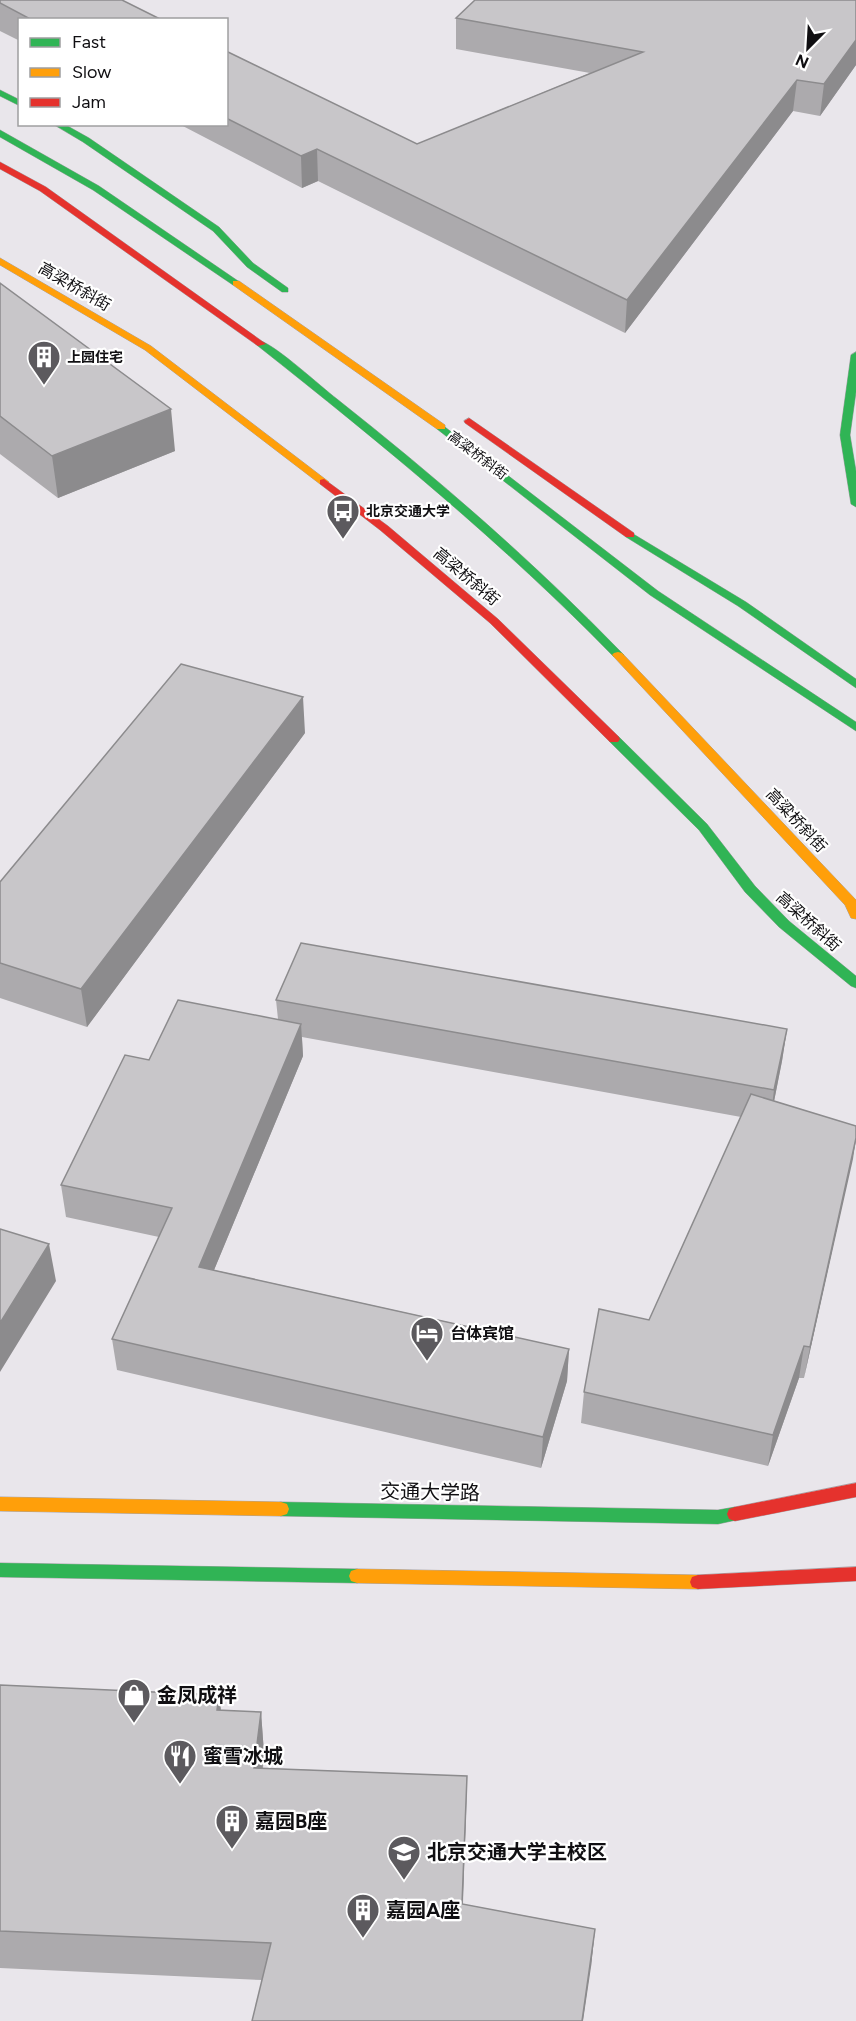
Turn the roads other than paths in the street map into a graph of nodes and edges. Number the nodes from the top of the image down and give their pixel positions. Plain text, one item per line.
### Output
1 (0, 93) edge
2 (18, 103) edge
3 (61, 126) edge
4 (0, 133) edge
5 (86, 140) junction
6 (0, 165) edge
7 (96, 188) junction
8 (0, 261) edge
9 (298, 299) dead end
10 (856, 355) edge
11 (460, 415) dead end
12 (856, 504) edge
13 (856, 684) edge
14 (856, 727) edge
15 (856, 915) edge
16 (856, 983) edge
17 (856, 1490) edge
18 (0, 1504) edge
19 (0, 1570) edge
20 (856, 1574) edge

1 - 2 street
3 - 5 street
4 - 7 street
5 - 7 street
5 - 9 street
6 - 15 street, 高粱桥斜街
7 - 14 street, 高粱桥斜街
8 - 16 street, 高梁桥斜街
10 - 12 street
11 - 13 street
17 - 18 street, 交通大学路
19 - 20 street

